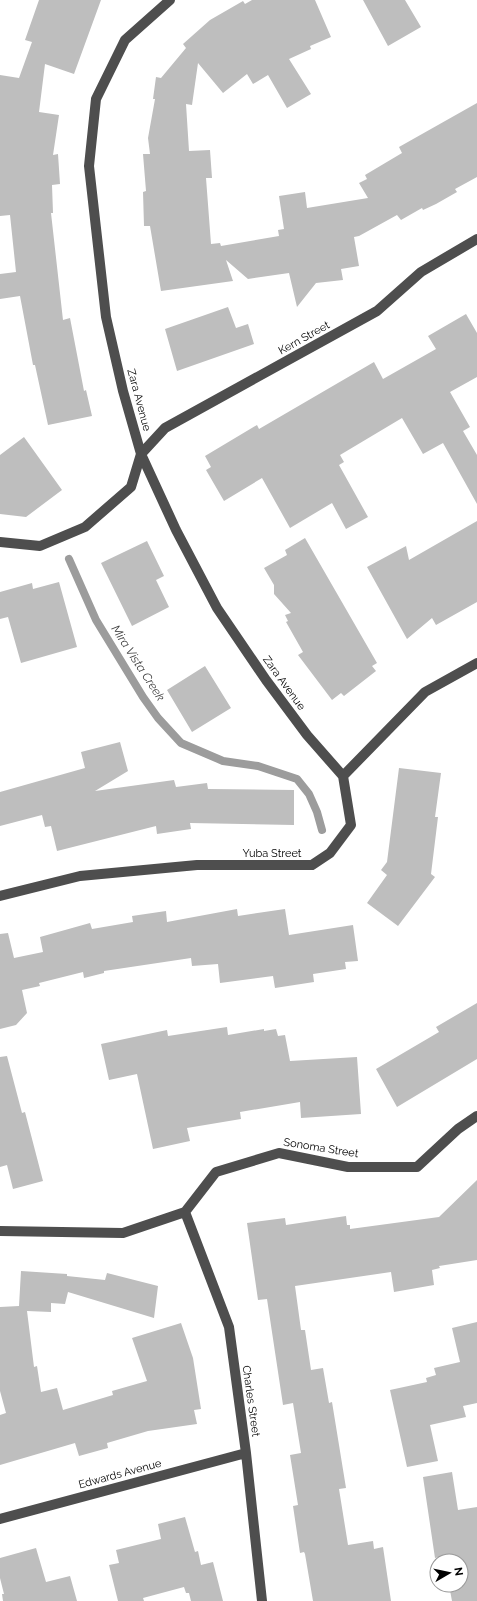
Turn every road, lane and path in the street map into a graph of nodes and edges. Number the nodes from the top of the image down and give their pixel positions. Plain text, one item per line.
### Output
1 (170, 0) edge
2 (477, 239) edge
3 (141, 454) junction
4 (0, 542) edge
5 (477, 663) edge
6 (343, 776) junction
7 (0, 896) edge
8 (477, 1116) edge
9 (185, 1212) junction
10 (0, 1231) edge
11 (246, 1453) junction
12 (0, 1518) edge
13 (262, 1601) edge

1 - 3 street, Zara Avenue
2 - 3 street, Kern Street
3 - 4 street
3 - 6 street, Zara Avenue
5 - 6 street
6 - 7 street, Yuba Street
8 - 9 street, Sonoma Street
9 - 10 street
9 - 11 street, Charles Street
11 - 12 street, Edwards Avenue
11 - 13 street, Charles Street

